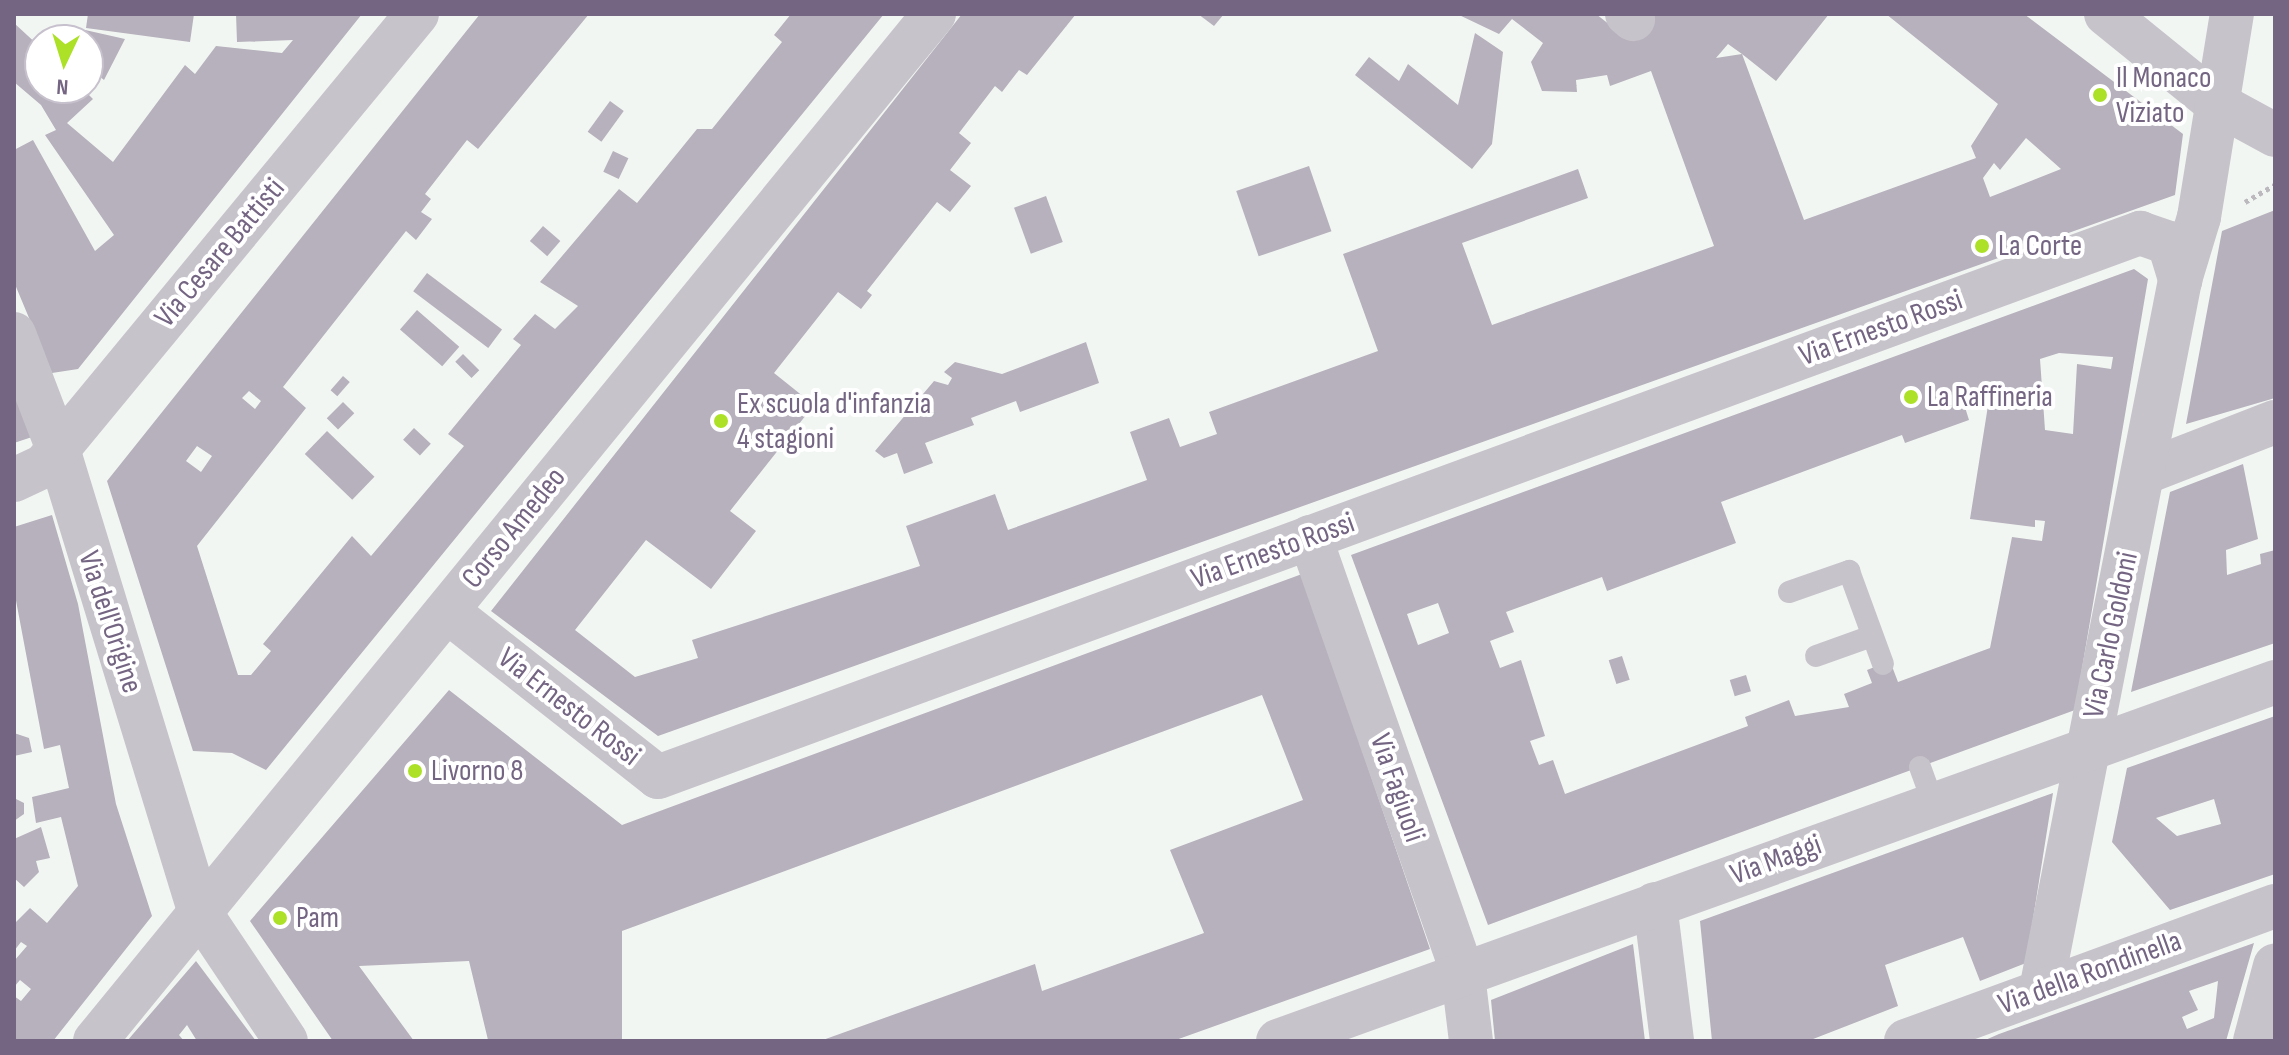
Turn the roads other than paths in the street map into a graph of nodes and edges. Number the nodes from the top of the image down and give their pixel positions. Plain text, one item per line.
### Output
1 (417, 14) edge
2 (934, 14) edge
3 (2106, 14) edge
4 (2232, 14) edge
5 (2216, 103) junction
6 (2275, 135) edge
7 (2208, 166) junction
8 (2140, 233) junction
9 (2180, 280) junction
10 (14, 334) edge
11 (2275, 422) edge
12 (58, 449) junction
13 (2146, 472) junction
14 (14, 480) edge
15 (1310, 537) junction
16 (1789, 592) dead end
17 (447, 611) junction
18 (1872, 636) junction
19 (1816, 656) dead end
20 (1883, 664) dead end
21 (2275, 682) edge
22 (2087, 748) junction
23 (1655, 904) junction
24 (2275, 906) edge
25 (199, 911) junction
26 (2275, 966) edge
27 (1463, 975) junction
28 (2041, 990) junction
29 (95, 1041) edge
30 (286, 1041) edge
31 (1278, 1041) edge
32 (1471, 1041) edge
33 (1672, 1041) edge
34 (1906, 1041) edge
35 (2255, 1041) edge

1 - 12 street, Via Cesare Battisti
2 - 17 street, Corso Amedeo
3 - 5 street
4 - 5 street
5 - 6 street
5 - 7 street, Via Ernesto Rossi
7 - 8 street, Via Ernesto Rossi
7 - 9 street, Via Ernesto Rossi
8 - 9 street
8 - 15 street, Via Ernesto Rossi
9 - 13 street, Via Carlo Goldoni
10 - 12 street, Via dell'Origine
11 - 13 street
12 - 14 street, Via Cesare Battisti
12 - 25 street, Via dell'Origine
13 - 22 street, Via Carlo Goldoni
15 - 17 street, Via Ernesto Rossi
15 - 27 street, Via Fagiuoli
16 - 18 lane
17 - 25 street, Corso Amedeo
18 - 19 lane
18 - 20 lane
21 - 22 street, Via Maggi
22 - 23 street, Via Maggi
22 - 28 street, Via Carlo Goldoni
23 - 27 street, Via Maggi
23 - 33 street
24 - 28 street, Via della Rondinella
25 - 29 street, Corso Amedeo
25 - 30 street, Via dell'Origine
26 - 35 street
27 - 31 street, Via Maggi
27 - 32 street, Via Fagiuoli
28 - 34 street, Via della Rondinella

